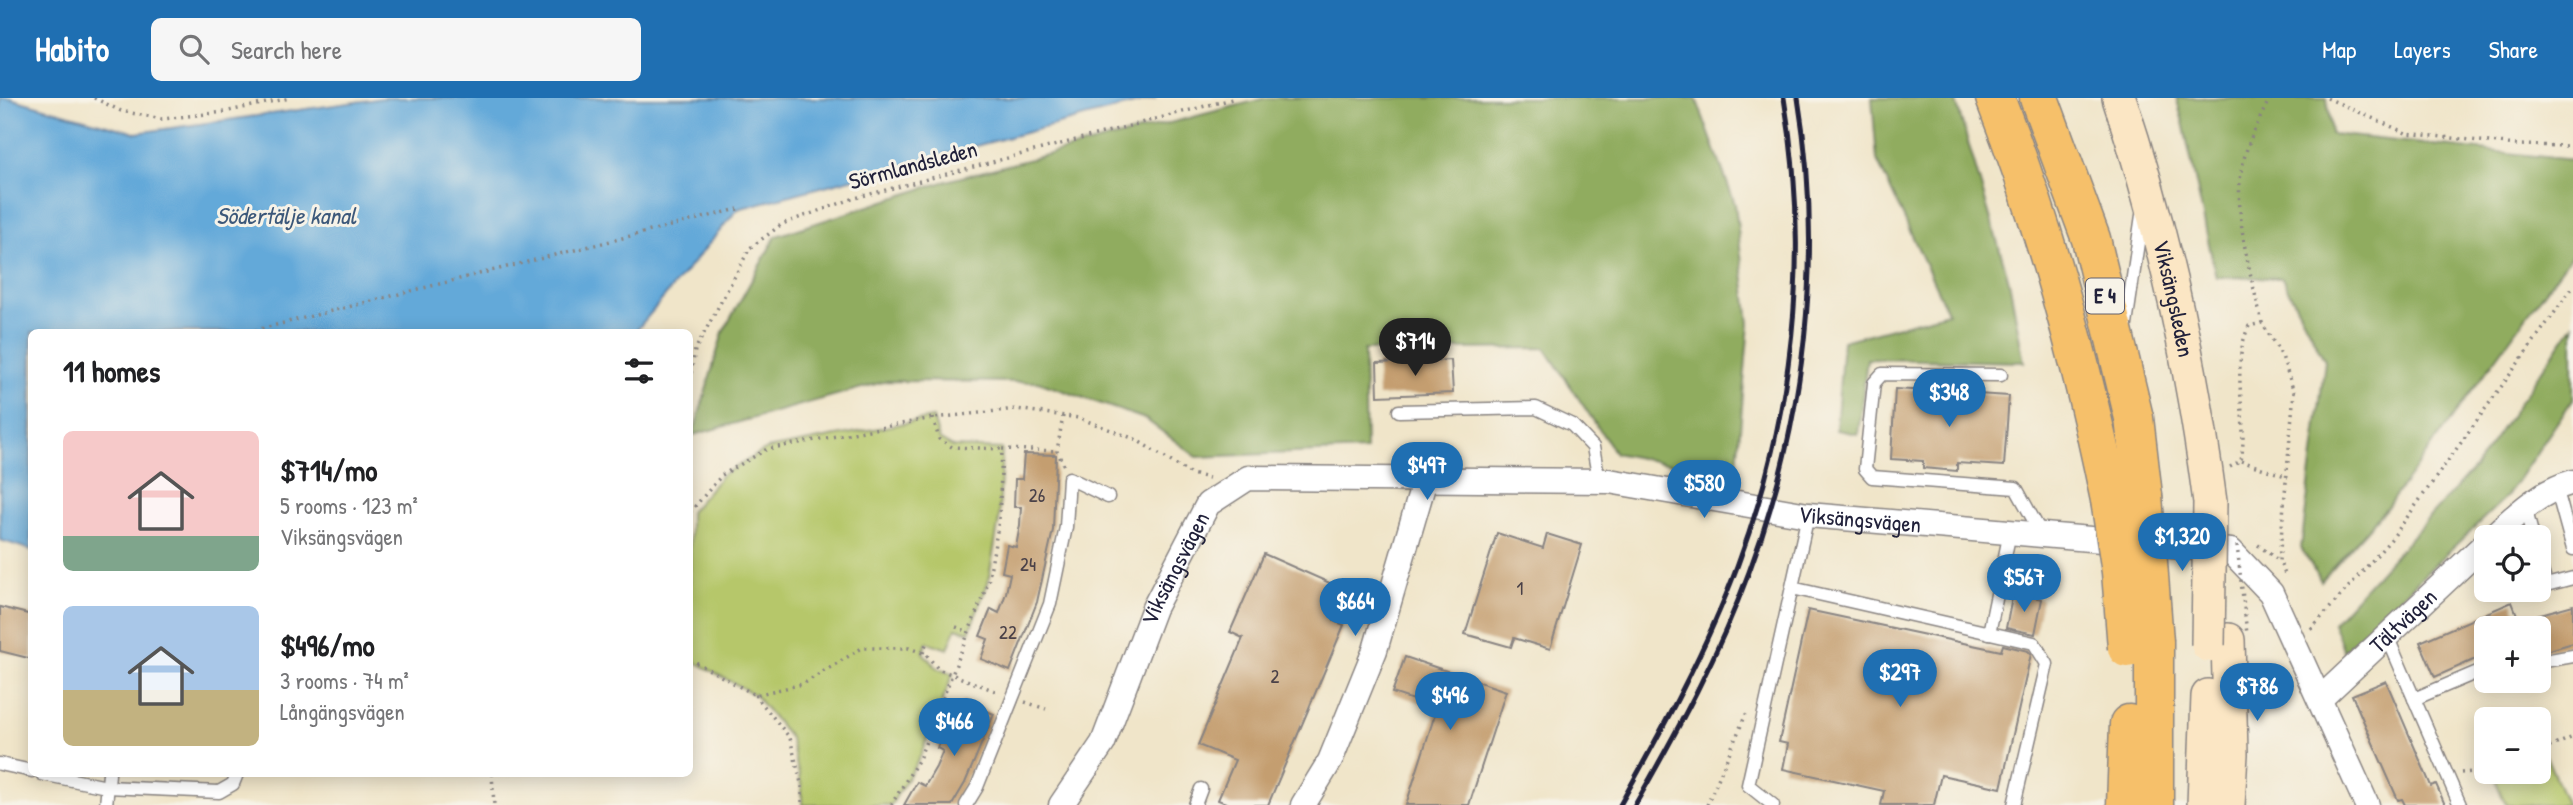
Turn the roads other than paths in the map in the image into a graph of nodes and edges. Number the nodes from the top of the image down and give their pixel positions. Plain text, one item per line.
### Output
1 (2119, 98) edge
2 (2040, 100) edge
3 (1997, 103) edge
4 (2144, 178) junction
5 (2120, 360) junction
6 (2001, 375) dead end
7 (1399, 411) dead end
8 (1425, 479) junction
9 (1599, 481) junction
10 (2565, 484) edge
11 (1108, 497) dead end
12 (2126, 498) junction
13 (2525, 507) junction
14 (1808, 514) junction
15 (2505, 525) edge
16 (2530, 525) edge
17 (2010, 533) junction
18 (2042, 535) junction
19 (2573, 549) edge
20 (2474, 554) edge
21 (2573, 578) edge
22 (2551, 584) edge
23 (1792, 588) junction
24 (1989, 633) junction
25 (2387, 636) junction
26 (2228, 639) junction
27 (2141, 645) junction
28 (2573, 656) edge
29 (2551, 660) edge
30 (2474, 674) edge
31 (2320, 699) junction
32 (2414, 699) junction
33 (0, 764) edge
34 (28, 770) edge
35 (57, 777) edge
36 (109, 777) edge
37 (236, 777) edge
38 (107, 787) junction
39 (1201, 789) dead end
40 (106, 805) edge
41 (966, 805) edge
42 (1061, 805) edge
43 (1195, 805) edge
44 (1303, 805) edge
45 (1773, 805) edge
46 (2014, 805) edge
47 (2126, 805) edge
48 (2154, 805) edge
49 (2204, 805) edge
50 (2228, 805) edge
51 (2367, 805) edge
52 (2460, 805) edge

1 - 4 main road, Viksängsleden
2 - 5 highway, E 4
3 - 12 highway, E 4
4 - 5 lane
4 - 26 main road, Viksängsleden, bridge
5 - 12 highway, E 4
6 - 18 lane
7 - 9 lane
8 - 9 street, Viksängsvägen
8 - 42 street, Viksängsvägen
8 - 44 street
9 - 14 street, Viksängsvägen
10 - 13 street
10 - 19 lane
11 - 41 lane
12 - 27 highway, E 4, bridge
13 - 15 street
13 - 16 lane
14 - 17 street, Viksängsvägen
14 - 23 lane
17 - 18 street, Viksängsvägen
17 - 24 lane
18 - 31 street, Viksängsvägen
20 - 25 street, Tältvägen
21 - 22 lane
23 - 24 lane
23 - 45 lane
24 - 46 lane
25 - 31 street, Tältvägen
25 - 32 lane
26 - 49 main road, Viksängsleden
26 - 50 main road, Viksängsleden
27 - 47 highway, E 4
27 - 48 highway, E 4
28 - 29 lane
30 - 32 lane
31 - 51 street, Viksängsvägen
32 - 52 lane
33 - 34 lane
35 - 38 lane
36 - 38 lane
37 - 38 lane
38 - 40 lane
39 - 43 lane

